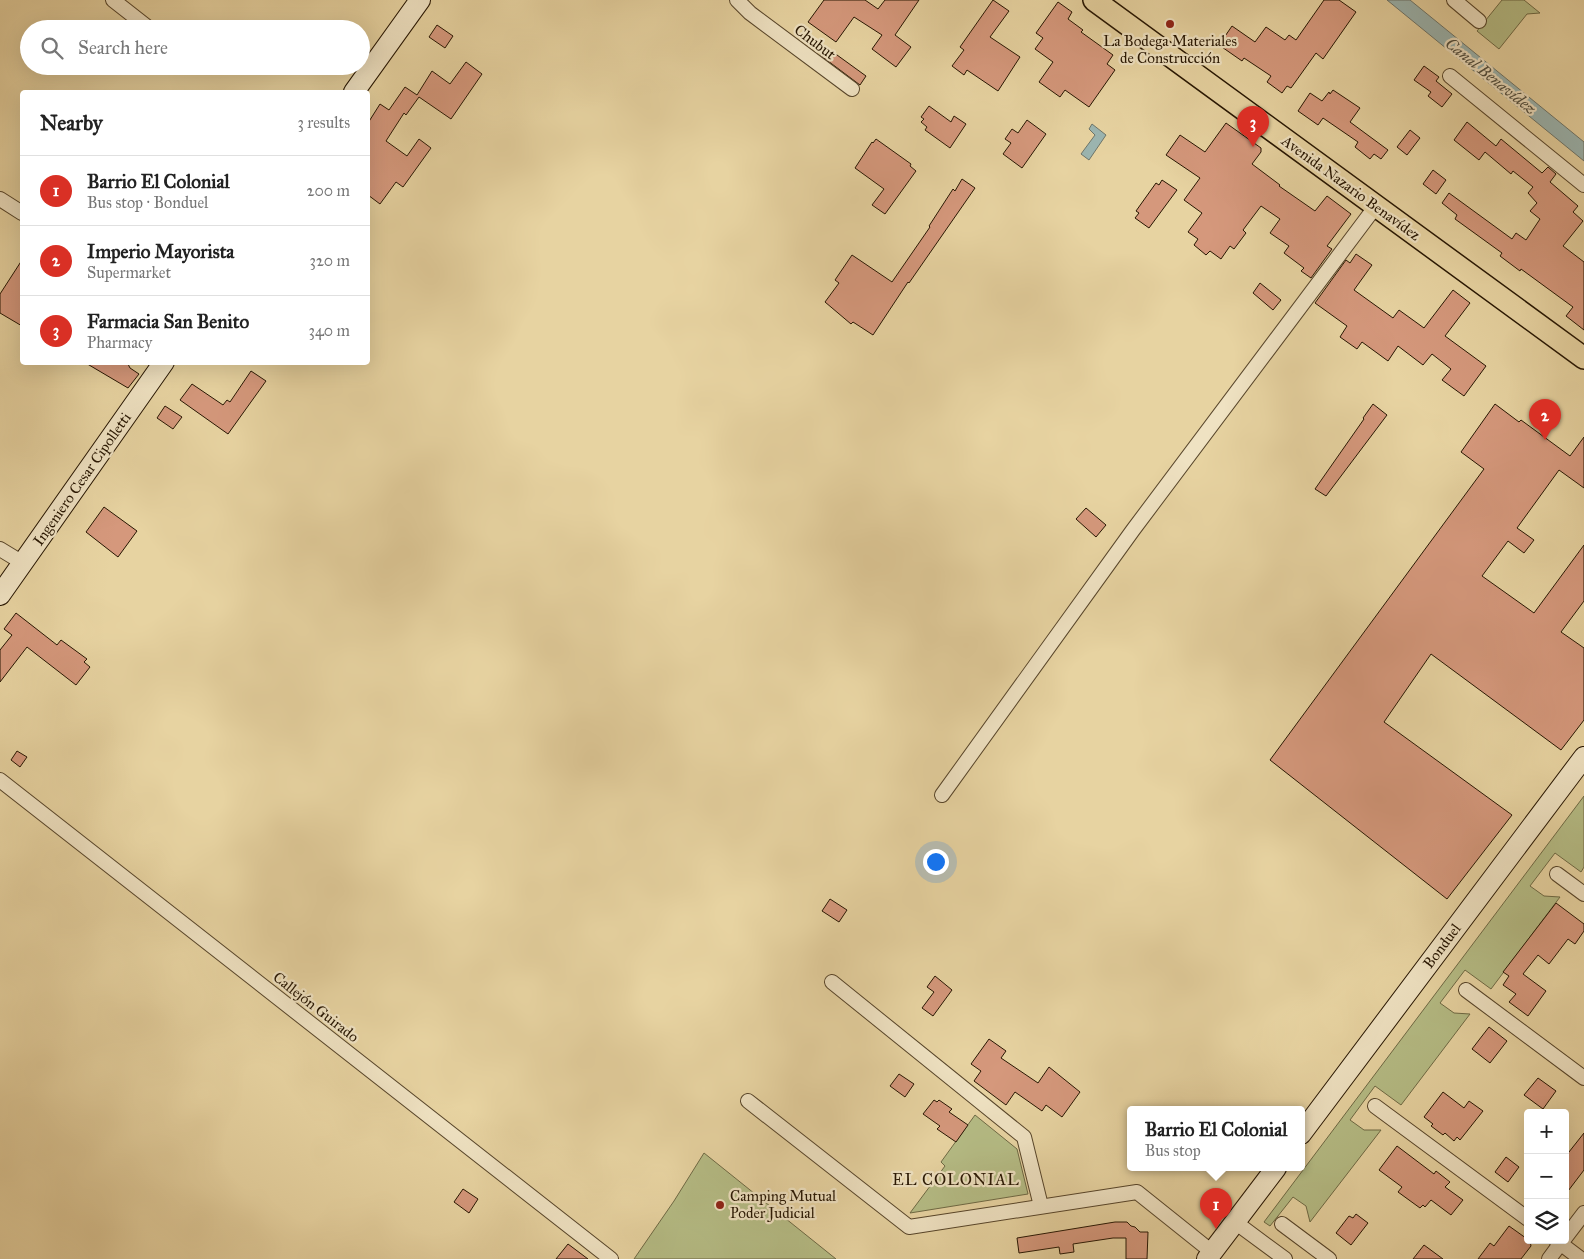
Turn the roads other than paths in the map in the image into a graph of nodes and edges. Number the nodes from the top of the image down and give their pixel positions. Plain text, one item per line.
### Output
1 (113, 0) edge
2 (420, 0) edge
3 (737, 0) edge
4 (1094, 0) edge
5 (1454, 0) edge
6 (139, 20) edge
7 (1479, 21) dead end
8 (370, 70) edge
9 (366, 75) edge
10 (1450, 76) dead end
11 (852, 89) dead end
12 (355, 90) edge
13 (1584, 185) edge
14 (0, 199) edge
15 (1376, 206) junction
16 (20, 212) edge
17 (1584, 358) edge
18 (162, 365) edge
19 (0, 550) edge
20 (22, 563) junction
21 (0, 595) edge
22 (1584, 757) edge
23 (0, 780) edge
24 (942, 795) dead end
25 (1557, 874) dead end
26 (1584, 894) edge
27 (832, 982) dead end
28 (1466, 990) dead end
29 (1584, 1078) edge
30 (748, 1101) dead end
31 (1375, 1106) dead end
32 (1305, 1129) edge
33 (1274, 1171) edge
34 (1042, 1206) junction
35 (1584, 1214) edge
36 (1524, 1216) edge
37 (1235, 1222) junction
38 (1282, 1224) dead end
39 (1569, 1231) edge
40 (1558, 1244) edge
41 (1565, 1244) edge
42 (1210, 1256) edge
43 (611, 1259) edge
44 (1285, 1259) edge
45 (1329, 1259) edge
46 (1549, 1259) edge
47 (1581, 1259) edge

1 - 6 street
2 - 8 main road
3 - 11 street, Chubut
4 - 15 main road, Avenida Nazario Benavídez
5 - 7 street
9 - 12 main road
10 - 13 street
14 - 16 street
15 - 17 main road, Avenida Nazario Benavídez
15 - 24 street
18 - 20 main road, Ingeniero Cesar Cipolletti
19 - 20 street
20 - 21 main road, Ingeniero Cesar Cipolletti
22 - 32 main road, Bonduel
23 - 43 street, Callejón Guirado
25 - 26 street
27 - 34 street
28 - 29 street
30 - 34 street
31 - 36 street
33 - 37 main road
34 - 42 street
35 - 39 street
37 - 42 main road
37 - 44 street
38 - 45 street
40 - 46 street
41 - 47 street

